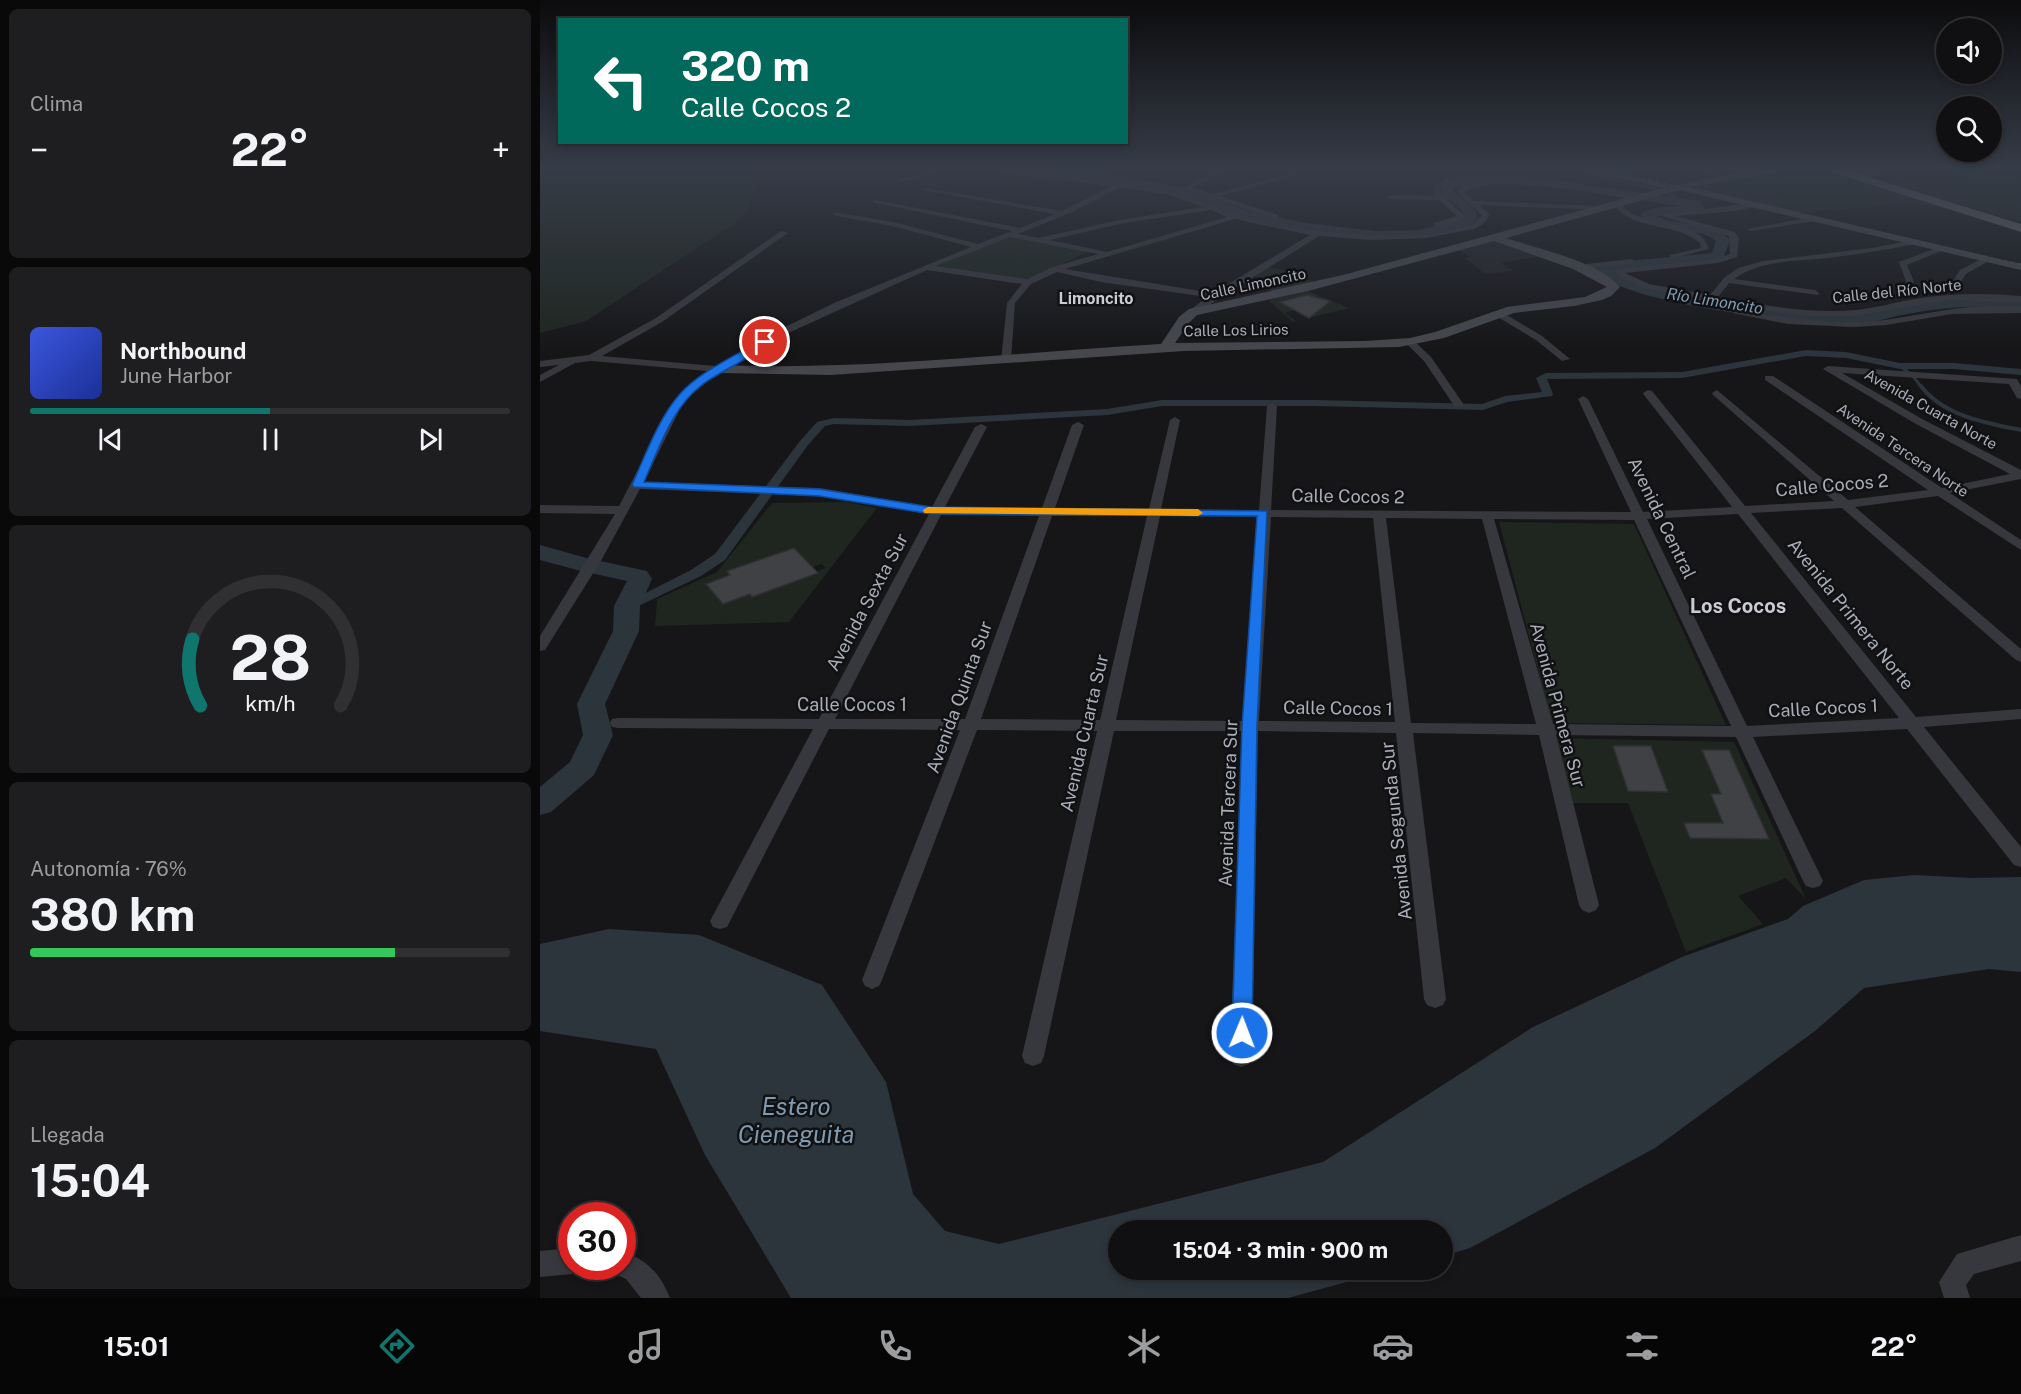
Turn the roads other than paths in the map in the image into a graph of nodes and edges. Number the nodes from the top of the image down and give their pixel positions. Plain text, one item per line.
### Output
1 (915, 230) edge
2 (1003, 230) edge
3 (1020, 230) edge
4 (1087, 230) edge
5 (1190, 230) edge
6 (1299, 230) edge
7 (1374, 230) edge
8 (1406, 230) edge
9 (1453, 230) edge
10 (1469, 230) edge
11 (1525, 230) edge
12 (1676, 230) edge
13 (1716, 230) edge
14 (1858, 230) edge
15 (784, 232) dead end
16 (1014, 232) junction
17 (1319, 232) junction
18 (1495, 238) junction
19 (1042, 240) junction
20 (1912, 242) junction
21 (978, 246) junction
22 (1942, 249) junction
23 (1093, 250) junction
24 (1700, 252) junction
25 (1107, 253) junction
26 (1988, 259) junction
27 (1718, 261) junction
28 (927, 267) junction
29 (2021, 267) edge
30 (1056, 269) junction
31 (1741, 270) junction
32 (1585, 271) junction
33 (1727, 280) junction
34 (1028, 282) junction
35 (1910, 282) dead end
36 (1611, 284) junction
37 (1955, 284) dead end
38 (1815, 293) dead end
39 (1214, 296) junction
40 (1712, 298) junction
41 (2021, 299) edge
42 (2021, 310) edge
43 (1193, 312) junction
44 (1499, 314) junction
45 (1410, 342) junction
46 (1165, 348) junction
47 (591, 358) junction
48 (578, 359) junction
49 (1565, 359) dead end
50 (1006, 360) junction
51 (540, 364) edge
52 (720, 369) junction
53 (1770, 378) dead end
54 (540, 380) edge
55 (1648, 393) dead end
56 (1717, 393) dead end
57 (2021, 396) edge
58 (1583, 399) dead end
59 (1459, 405) dead end
60 (1272, 406) dead end
61 (1175, 420) dead end
62 (1078, 425) dead end
63 (981, 427) dead end
64 (2021, 475) edge
65 (638, 485) junction
66 (1939, 492) junction
67 (1846, 504) junction
68 (540, 509) edge
69 (623, 510) junction
70 (937, 511) junction
71 (1047, 511) junction
72 (1744, 511) junction
73 (1155, 512) junction
74 (1263, 513) junction
75 (1379, 514) junction
76 (1486, 515) junction
77 (1639, 516) junction
78 (2021, 546) edge
79 (540, 647) edge
80 (2021, 657) edge
81 (2021, 714) edge
82 (618, 723) dead end
83 (1914, 723) junction
84 (824, 724) junction
85 (971, 724) junction
86 (1250, 726) junction
87 (1105, 727) junction
88 (1404, 728) junction
89 (1546, 730) junction
90 (1742, 732) junction
91 (2021, 860) edge
92 (1812, 881) dead end
93 (1589, 905) dead end
94 (720, 921) dead end
95 (872, 981) dead end
96 (1435, 999) dead end
97 (1033, 1056) dead end
98 (1241, 1057) dead end
99 (2021, 1248) edge
100 (558, 1262) edge
101 (540, 1264) edge
102 (636, 1270) edge
103 (657, 1298) edge
104 (1957, 1298) edge

1 - 21 street
2 - 16 street
3 - 16 street
4 - 19 street
5 - 25 street
6 - 17 street
7 - 8 street
9 - 17 street
10 - 18 street
11 - 18 street, Calle Limoncito
12 - 24 street
13 - 27 street
14 - 20 street
15 - 47 street
16 - 19 street
16 - 21 street
17 - 39 street
18 - 32 street
18 - 43 street, Calle Limoncito
19 - 23 street
20 - 22 street
20 - 31 street
21 - 28 street
22 - 26 street
22 - 35 street
23 - 25 street
23 - 30 street
24 - 27 street
24 - 32 street
25 - 30 street
26 - 29 street
26 - 37 street
27 - 31 street
27 - 40 street, Calle del Río Norte
28 - 34 street
28 - 52 street
30 - 34 street
30 - 39 street
31 - 33 street
32 - 36 street
33 - 38 street
33 - 40 street
34 - 50 street
36 - 42 street
36 - 44 street, Calle Los Lirios
39 - 43 street
40 - 41 street, Calle del Río Norte
43 - 46 street, Calle Limoncito
44 - 45 street, Calle Los Lirios
44 - 49 street
45 - 46 street, Calle Los Lirios
45 - 59 street
46 - 50 street, Calle Los Lirios
47 - 48 street
47 - 52 street
48 - 51 street
48 - 54 street
50 - 52 street, Calle Los Lirios
52 - 65 street
53 - 66 street, Avenida Tercera Norte
55 - 72 street, Avenida Primera Norte
56 - 67 street
57 - 64 street, Avenida Cuarta Norte
58 - 77 street, Avenida Central
60 - 74 street, Avenida Tercera Sur
61 - 73 street, Avenida Cuarta Sur
62 - 71 street, Avenida Quinta Sur
63 - 70 street, Avenida Sexta Sur
64 - 66 street, Calle Cocos 2
65 - 69 street
65 - 70 street, Calle Cocos 2
66 - 67 street, Calle Cocos 2
66 - 78 street, Avenida Tercera Norte
67 - 72 street, Calle Cocos 2
67 - 80 street
68 - 69 street
69 - 79 street
70 - 71 street, Calle Cocos 2
70 - 84 street, Avenida Sexta Sur
71 - 73 street, Calle Cocos 2
71 - 85 street, Avenida Quinta Sur
72 - 77 street, Calle Cocos 2
72 - 83 street, Avenida Primera Norte
73 - 74 street, Calle Cocos 2
73 - 87 street, Avenida Cuarta Sur
74 - 75 street, Calle Cocos 2
74 - 86 street, Avenida Tercera Sur
75 - 76 street, Calle Cocos 2
75 - 88 street, Avenida Segunda Sur
76 - 77 street, Calle Cocos 2
76 - 89 street, Avenida Primera Sur
77 - 90 street, Avenida Central
81 - 83 street, Calle Cocos 1
82 - 84 street, Calle Cocos 1
83 - 90 street, Calle Cocos 1
83 - 91 street, Avenida Primera Norte
84 - 85 street, Calle Cocos 1
84 - 94 street, Avenida Sexta Sur
85 - 87 street, Calle Cocos 1
85 - 95 street, Avenida Quinta Sur
86 - 87 street, Calle Cocos 1
86 - 88 street, Calle Cocos 1
86 - 98 street, Avenida Tercera Sur
87 - 97 street, Avenida Cuarta Sur
88 - 89 street, Calle Cocos 1
88 - 96 street, Avenida Segunda Sur
89 - 90 street, Calle Cocos 1
89 - 93 street, Avenida Primera Sur
90 - 92 street, Avenida Central
99 - 104 street
100 - 101 street
102 - 103 street

